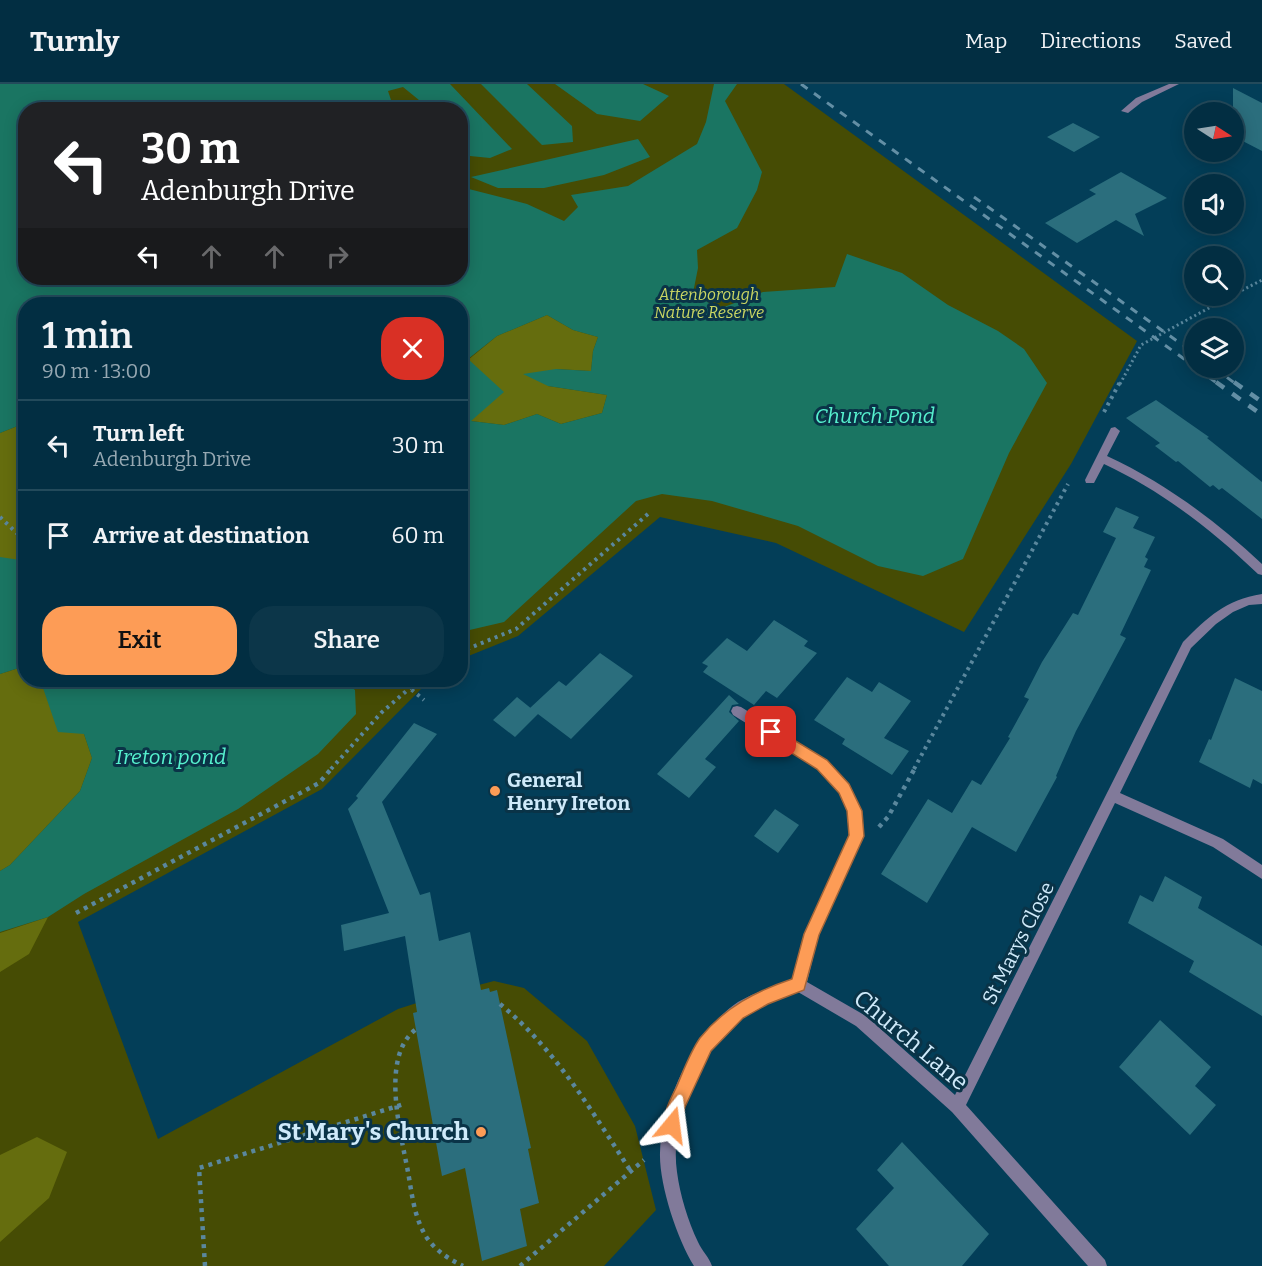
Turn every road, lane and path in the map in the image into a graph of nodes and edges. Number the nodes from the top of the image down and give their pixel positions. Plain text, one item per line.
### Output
1 (1175, 84) edge
2 (1125, 111) dead end
3 (1262, 280) edge
4 (1244, 289) edge
5 (1212, 306) edge
6 (1115, 431) joint
7 (1101, 458) junction
8 (1090, 480) joint
9 (648, 514) dead end
10 (0, 517) edge
11 (18, 534) edge
12 (1262, 571) edge
13 (1262, 599) edge
14 (468, 649) edge
15 (411, 688) joint
16 (424, 700) dead end
17 (737, 711) dead end
18 (1114, 797) junction
19 (847, 859) junction
20 (1262, 873) edge
21 (76, 913) dead end
22 (799, 985) junction
23 (501, 1004) dead end
24 (416, 1030) dead end
25 (404, 1104) dead end
26 (394, 1107) junction
27 (957, 1107) junction
28 (668, 1145) junction
29 (630, 1170) junction
30 (205, 1266) edge
31 (463, 1266) edge
32 (520, 1266) edge
33 (704, 1266) edge
34 (1099, 1266) edge

1 - 2 street
3 - 4 path
5 - 6 path
6 - 7 street
7 - 8 street
7 - 12 street
8 - 19 path
9 - 14 path
10 - 11 path
13 - 18 street, St Marys Close
15 - 16 path
15 - 21 path
17 - 19 street
18 - 20 street
18 - 27 street, St Marys Close
19 - 22 street
22 - 27 street, Church Lane
22 - 28 street
23 - 29 path
24 - 26 path
25 - 26 path
26 - 30 path
26 - 31 path
27 - 34 street, Church Lane
28 - 29 path
28 - 33 street
29 - 32 path

